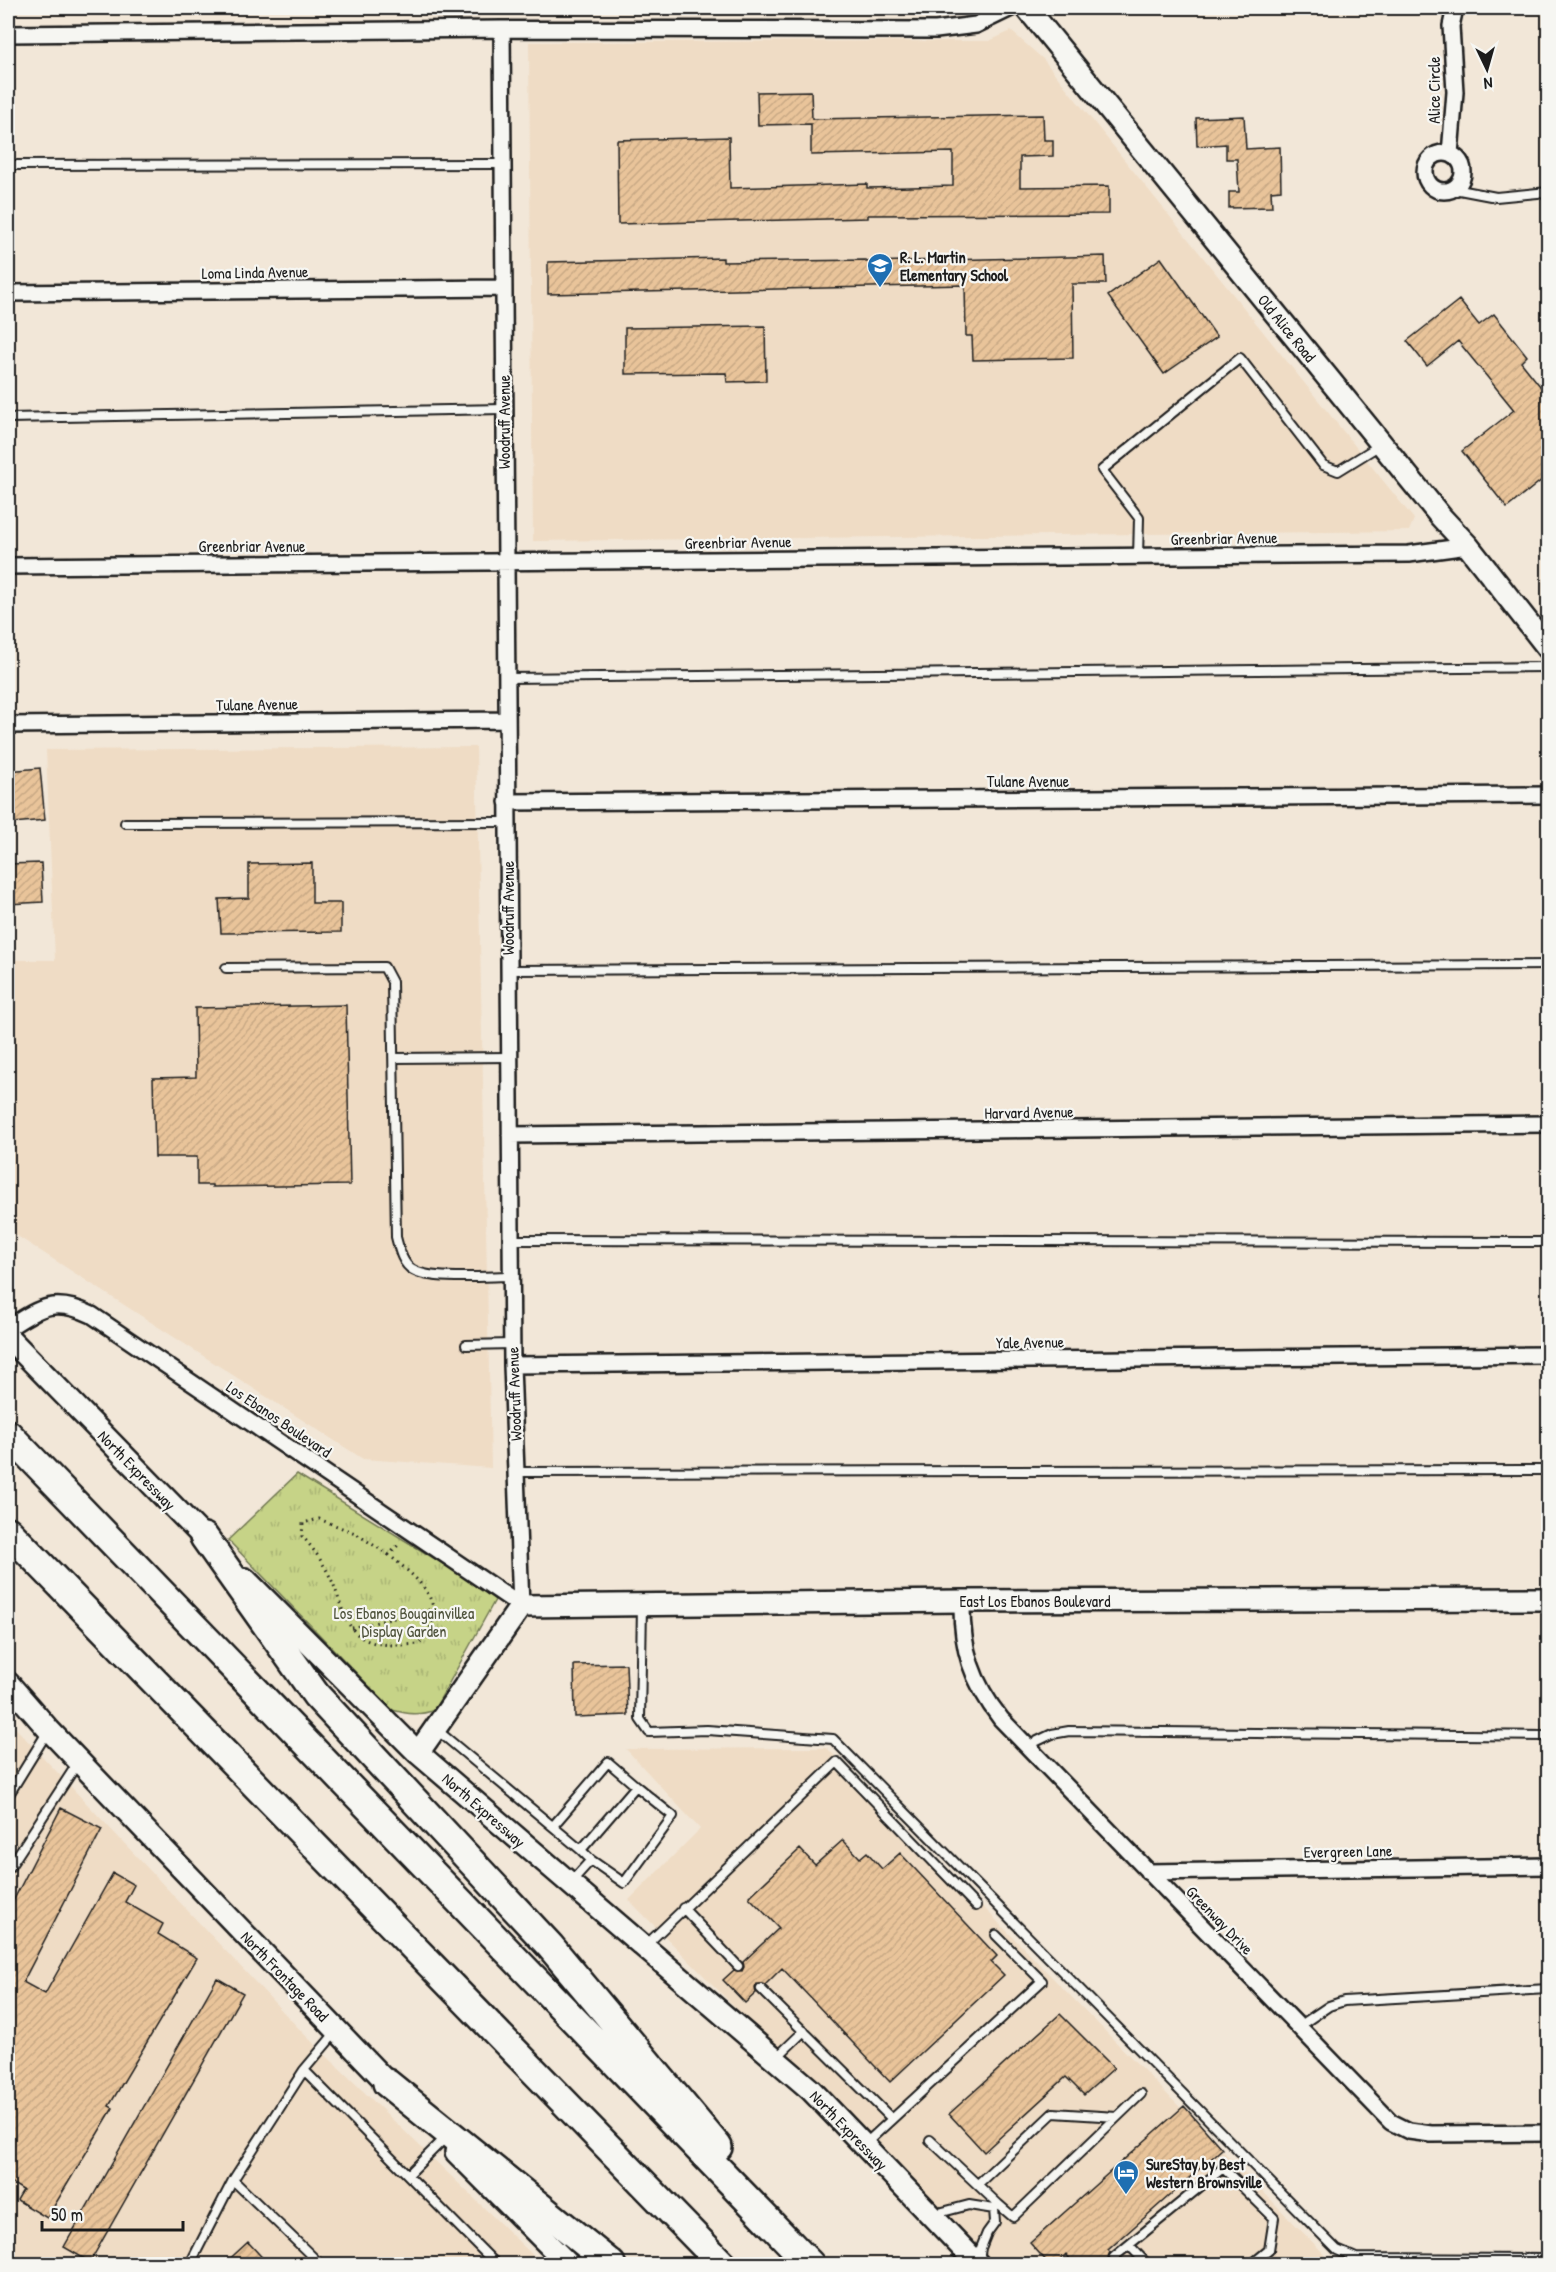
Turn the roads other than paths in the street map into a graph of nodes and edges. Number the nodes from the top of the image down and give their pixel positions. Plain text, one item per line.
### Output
1 (1011, 8) edge
2 (1027, 8) edge
3 (1445, 8) edge
4 (1455, 8) edge
5 (1451, 27) junction
6 (502, 29) junction
7 (8, 34) edge
8 (1449, 154) junction
9 (8, 165) edge
10 (502, 165) junction
11 (1454, 189) junction
12 (1548, 192) edge
13 (503, 288) junction
14 (8, 293) edge
15 (504, 409) junction
16 (8, 418) edge
17 (1382, 444) junction
18 (1468, 546) junction
19 (1138, 557) junction
20 (505, 562) junction
21 (8, 566) edge
22 (1548, 648) edge
23 (1548, 667) edge
24 (506, 678) junction
25 (506, 720) junction
26 (8, 724) edge
27 (1548, 795) edge
28 (507, 802) junction
29 (508, 822) junction
30 (126, 823) dead end
31 (1548, 965) edge
32 (226, 968) dead end
33 (509, 970) junction
34 (510, 1057) junction
35 (394, 1058) junction
36 (1548, 1124) edge
37 (510, 1135) junction
38 (511, 1240) junction
39 (1548, 1242) edge
40 (512, 1276) junction
41 (8, 1328) edge
42 (8, 1337) edge
43 (512, 1344) junction
44 (466, 1345) dead end
45 (1548, 1355) edge
46 (513, 1365) junction
47 (8, 1434) edge
48 (1548, 1470) edge
49 (516, 1472) junction
50 (8, 1531) edge
51 (204, 1538) junction
52 (1548, 1599) edge
53 (962, 1601) junction
54 (642, 1605) junction
55 (522, 1606) junction
56 (8, 1683) edge
57 (435, 1729) junction
58 (49, 1730) junction
59 (1548, 1736) edge
60 (1027, 1746) junction
61 (418, 1753) junction
62 (80, 1760) junction
63 (636, 1786) junction
64 (8, 1796) edge
65 (553, 1826) junction
66 (581, 1850) junction
67 (591, 1860) junction
68 (1548, 1866) edge
69 (8, 1870) edge
70 (1148, 1872) junction
71 (570, 1884) junction
72 (975, 1906) dead end
73 (683, 1908) junction
74 (996, 1935) dead end
75 (644, 1947) junction
76 (738, 1966) dead end
77 (761, 1989) dead end
78 (1548, 1989) edge
79 (1298, 2027) junction
80 (337, 2031) junction
81 (804, 2031) junction
82 (775, 2059) junction
83 (304, 2070) junction
84 (387, 2083) junction
85 (1141, 2094) dead end
86 (1117, 2117) junction
87 (892, 2119) junction
88 (1548, 2133) edge
89 (930, 2139) dead end
90 (443, 2140) junction
91 (864, 2145) junction
92 (408, 2175) junction
93 (233, 2180) junction
94 (978, 2184) junction
95 (996, 2206) junction
96 (930, 2214) junction
97 (1129, 2245) junction
98 (1114, 2257) dead end
99 (1548, 2259) edge
100 (190, 2265) edge
101 (320, 2265) edge
102 (496, 2265) edge
103 (568, 2265) edge
104 (611, 2265) edge
105 (722, 2265) edge
106 (810, 2265) edge
107 (818, 2265) edge
108 (978, 2265) edge
109 (1147, 2265) edge
110 (1252, 2265) edge

1 - 6 street
2 - 17 main road, Old Alice Road
3 - 5 street, Alice Circle
4 - 5 street, Alice Circle
5 - 8 street, Alice Circle
6 - 7 street
6 - 10 street, Woodruff Avenue
8 - 11 street
8 - 11 street
9 - 10 lane
10 - 13 street, Woodruff Avenue
11 - 12 lane
13 - 14 street, Loma Linda Avenue
13 - 15 street, Woodruff Avenue
15 - 16 lane
15 - 20 street, Woodruff Avenue
17 - 18 main road, Old Alice Road
17 - 19 lane
18 - 19 street, Greenbriar Avenue
18 - 22 main road, Old Alice Road
19 - 20 street, Greenbriar Avenue
20 - 21 street, Greenbriar Avenue
20 - 24 street, Woodruff Avenue
23 - 24 lane
24 - 25 street, Woodruff Avenue
25 - 26 street, Tulane Avenue
25 - 28 street, Woodruff Avenue
27 - 28 street, Tulane Avenue
28 - 29 street, Woodruff Avenue
29 - 30 lane
29 - 33 street, Woodruff Avenue
31 - 33 lane
32 - 35 lane
33 - 34 street, Woodruff Avenue
34 - 35 lane
34 - 37 street, Woodruff Avenue
35 - 40 lane
36 - 37 street, Harvard Avenue
37 - 38 street, Woodruff Avenue
38 - 39 lane
38 - 40 street, Woodruff Avenue
40 - 43 street, Woodruff Avenue
41 - 55 street, Los Ebanos Boulevard
42 - 51 main road, North Expressway
43 - 44 lane
43 - 46 street, Woodruff Avenue
45 - 46 street, Yale Avenue
46 - 49 street, Woodruff Avenue
47 - 106 highway
48 - 49 lane
49 - 55 street, Woodruff Avenue
50 - 105 highway
51 - 61 main road, North Expressway
51 - 107 highway
52 - 53 main road, East Los Ebanos Boulevard
53 - 54 main road, East Los Ebanos Boulevard
53 - 60 street, Greenway Drive
54 - 55 main road, East Los Ebanos Boulevard
54 - 99 lane
55 - 57 main road
56 - 58 main road, North Frontage Road
57 - 61 main road
57 - 65 lane
58 - 62 main road, North Frontage Road
58 - 64 lane
59 - 60 lane
60 - 70 street, Greenway Drive
61 - 71 main road, North Expressway
62 - 69 lane
62 - 80 main road, North Frontage Road
63 - 65 lane
63 - 66 lane
63 - 67 lane
65 - 66 lane
66 - 67 lane
67 - 71 lane
68 - 70 street, Evergreen Lane
70 - 79 street, Greenway Drive
71 - 75 main road, North Expressway
72 - 73 lane
73 - 75 lane
73 - 76 lane
74 - 87 lane
75 - 82 main road, North Expressway
77 - 81 lane
78 - 79 lane
79 - 88 street, Greenway Drive
80 - 83 lane
80 - 84 main road, North Frontage Road
81 - 82 lane
81 - 87 lane
82 - 91 main road, North Expressway
83 - 92 lane
83 - 93 lane
84 - 90 main road, North Frontage Road
84 - 104 highway
85 - 86 lane
86 - 94 lane
86 - 95 lane
87 - 91 lane
89 - 94 lane
90 - 92 lane
90 - 103 main road, North Frontage Road
91 - 96 main road, North Expressway
92 - 102 lane
93 - 100 lane
93 - 101 lane
94 - 95 lane
95 - 96 lane
95 - 108 lane
96 - 108 main road, North Expressway
97 - 98 lane
97 - 109 lane
97 - 110 lane

